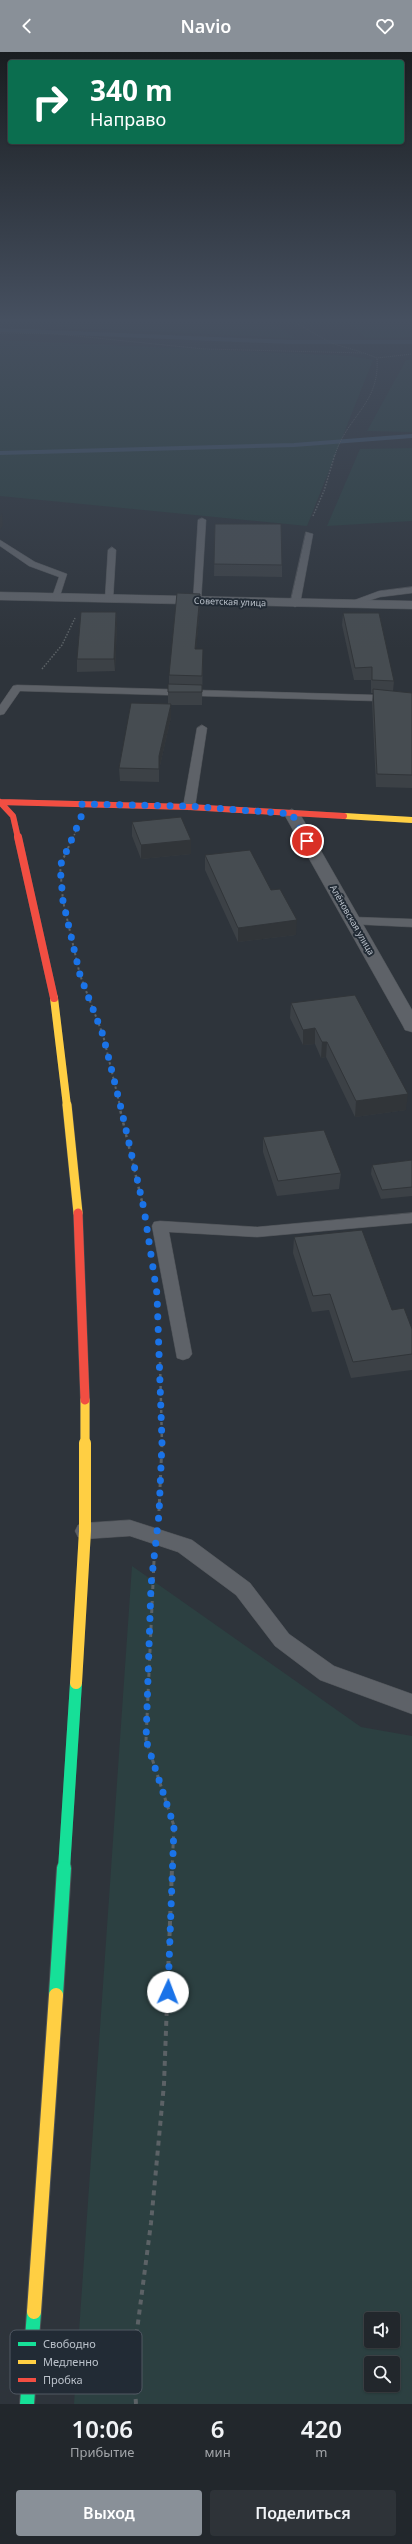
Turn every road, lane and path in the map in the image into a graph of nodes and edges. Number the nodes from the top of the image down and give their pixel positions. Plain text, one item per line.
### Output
1 (348, 430) edge
2 (202, 520) dead end
3 (309, 534) joint
4 (0, 542) edge
5 (112, 550) dead end
6 (412, 590) edge
7 (0, 596) edge
8 (56, 598) junction
9 (82, 598) junction
10 (109, 599) junction
11 (197, 601) junction
12 (295, 604) junction
13 (349, 604) junction
14 (412, 605) edge
15 (17, 688) junction
16 (412, 699) edge
17 (0, 712) edge
18 (202, 728) dead end
19 (0, 802) edge
20 (82, 804) junction
21 (189, 806) junction
22 (292, 814) junction
23 (412, 820) edge
24 (353, 921) junction
25 (412, 923) edge
26 (412, 1026) edge
27 (145, 1217) dead end
28 (412, 1218) edge
29 (183, 1354) dead end
30 (160, 1356) dead end
31 (85, 1531) junction
32 (156, 1537) junction
33 (412, 1704) edge
34 (32, 2330) edge
35 (137, 2330) edge
36 (28, 2394) edge
37 (135, 2394) edge
38 (27, 2404) edge
39 (136, 2404) edge

1 - 3 path
2 - 11 lane
3 - 12 lane
4 - 8 lane
5 - 10 lane
6 - 13 lane
7 - 8 street, Советская улица
8 - 9 street, Советская улица
9 - 10 street, Советская улица
9 - 15 path
10 - 11 street, Советская улица
11 - 12 street, Советская улица
12 - 13 street, Советская улица
13 - 14 street, Советская улица
15 - 16 lane
15 - 17 lane
18 - 21 lane
19 - 20 street
19 - 31 street
20 - 21 street
20 - 27 path
21 - 22 street
22 - 23 street
22 - 24 street, Алёновская улица
24 - 25 lane
24 - 26 street, Алёновская улица
28 - 29 lane
30 - 32 path
31 - 32 lane
31 - 34 street
32 - 33 lane
32 - 35 path
36 - 38 street
37 - 39 path

